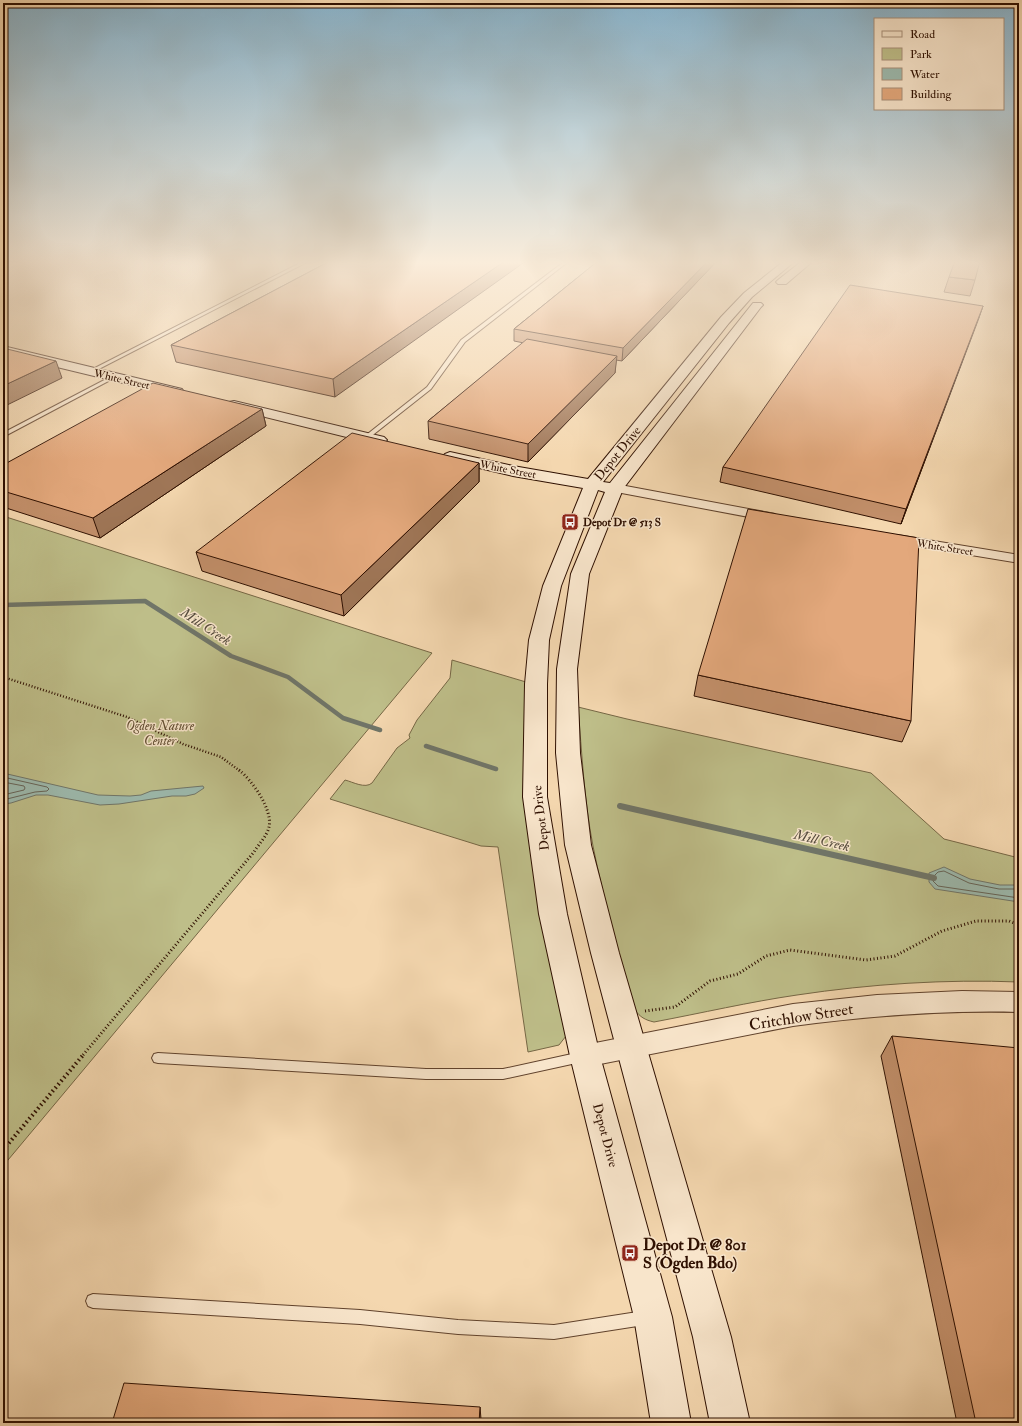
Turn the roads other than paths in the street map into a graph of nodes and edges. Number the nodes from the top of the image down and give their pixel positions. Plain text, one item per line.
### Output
1 (176, 328) edge
2 (480, 328) edge
3 (720, 328) edge
4 (739, 328) edge
5 (3, 350) edge
6 (91, 371) junction
7 (114, 377) junction
8 (188, 394) edge
9 (217, 402) edge
10 (3, 435) edge
11 (367, 437) junction
12 (390, 443) edge
13 (437, 454) edge
14 (603, 487) junction
15 (780, 519) edge
16 (886, 537) edge
17 (1019, 559) edge
18 (1019, 1002) edge
19 (632, 1047) junction
20 (585, 1056) junction
21 (158, 1058) dead end
22 (93, 1301) dead end
23 (653, 1317) junction
24 (671, 1423) edge
25 (730, 1423) edge

1 - 6 lane
2 - 11 lane
3 - 14 main road, Depot Drive
4 - 14 main road, Depot Drive
5 - 6 main road, White Street
6 - 7 main road, White Street
7 - 8 main road, White Street
7 - 10 lane
9 - 11 main road
11 - 12 main road
13 - 14 main road, White Street
14 - 15 street, White Street
14 - 19 main road, Depot Drive
14 - 20 main road, Depot Drive
16 - 17 street, White Street
18 - 19 street, Critchlow Street
19 - 20 street, Critchlow Street
19 - 25 main road, Depot Drive
20 - 21 lane
20 - 23 main road, Depot Drive
22 - 23 lane
23 - 24 main road, Depot Drive

